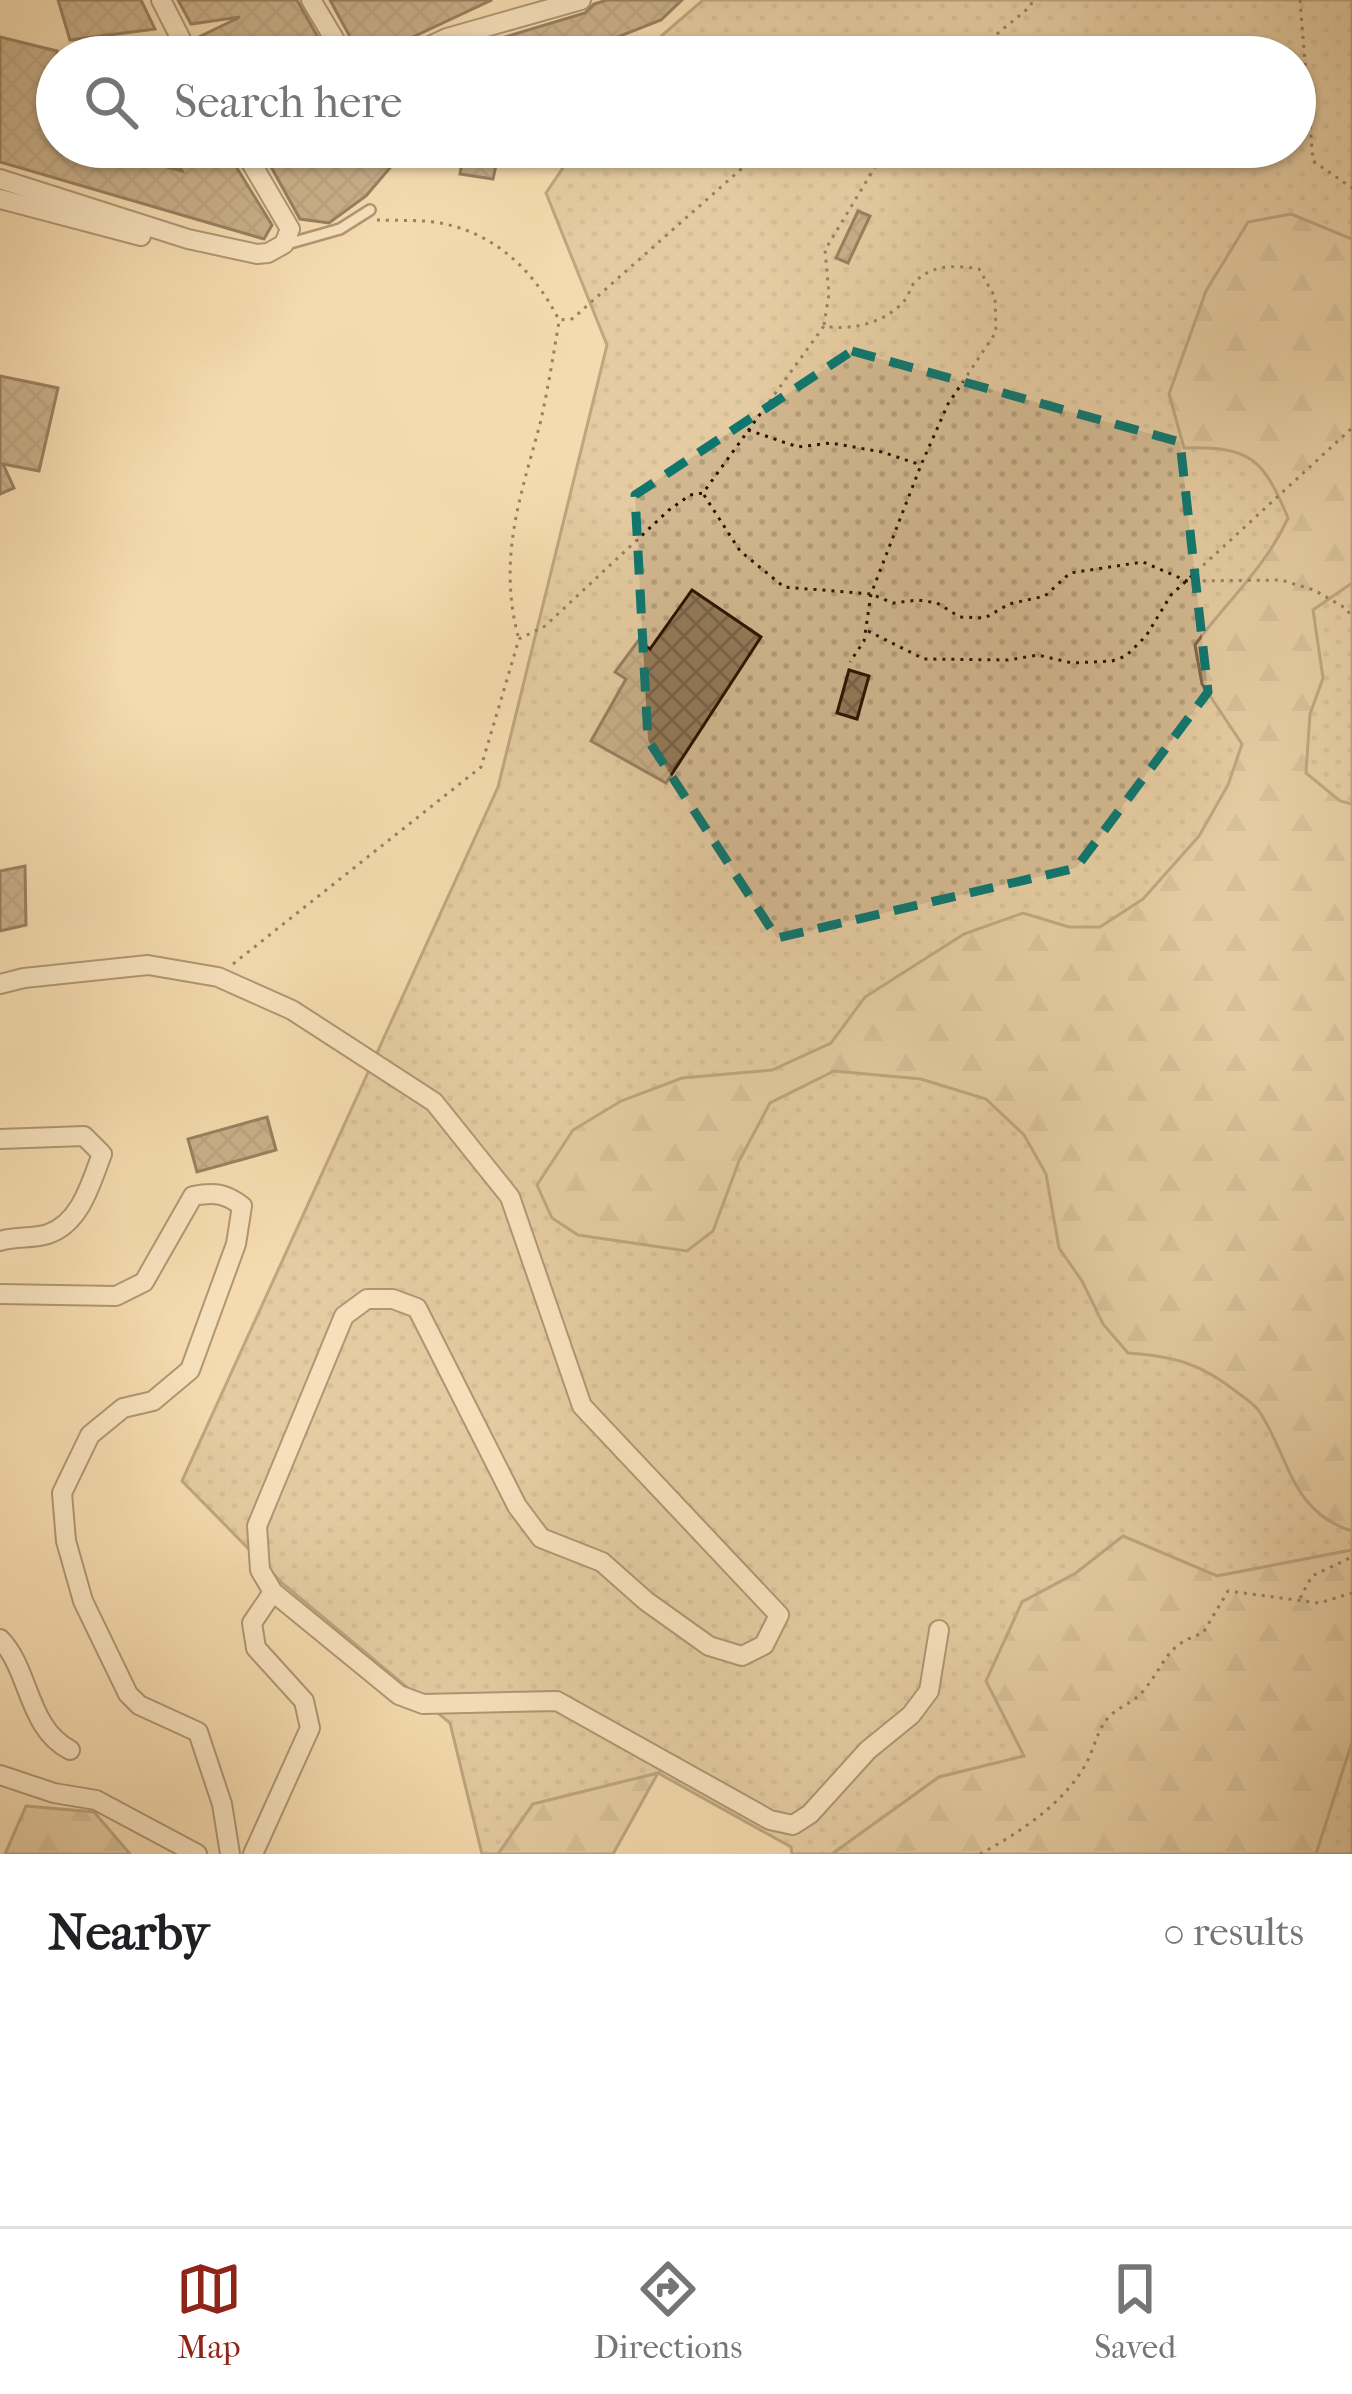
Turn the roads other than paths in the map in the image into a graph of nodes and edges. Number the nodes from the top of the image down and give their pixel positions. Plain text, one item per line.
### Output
1 (160, 0) edge
2 (311, 0) edge
3 (581, 0) edge
4 (179, 36) edge
5 (332, 36) edge
6 (454, 36) edge
7 (255, 168) edge
8 (0, 179) edge
9 (0, 199) edge
10 (370, 210) dead end
11 (188, 239) junction
12 (284, 244) junction
13 (0, 984) edge
14 (0, 1139) edge
15 (0, 1241) edge
16 (0, 1294) edge
17 (273, 1592) junction
18 (939, 1630) dead end
19 (0, 1639) edge
20 (70, 1750) dead end
21 (0, 1774) edge
22 (197, 1854) edge
23 (230, 1854) edge
24 (253, 1854) edge

1 - 4 street
2 - 5 street
3 - 6 street
7 - 12 street
8 - 11 street
9 - 11 street
10 - 12 lane
11 - 12 street
13 - 17 street
14 - 15 street
16 - 23 street
17 - 18 street
17 - 24 street
19 - 20 street
21 - 22 street

